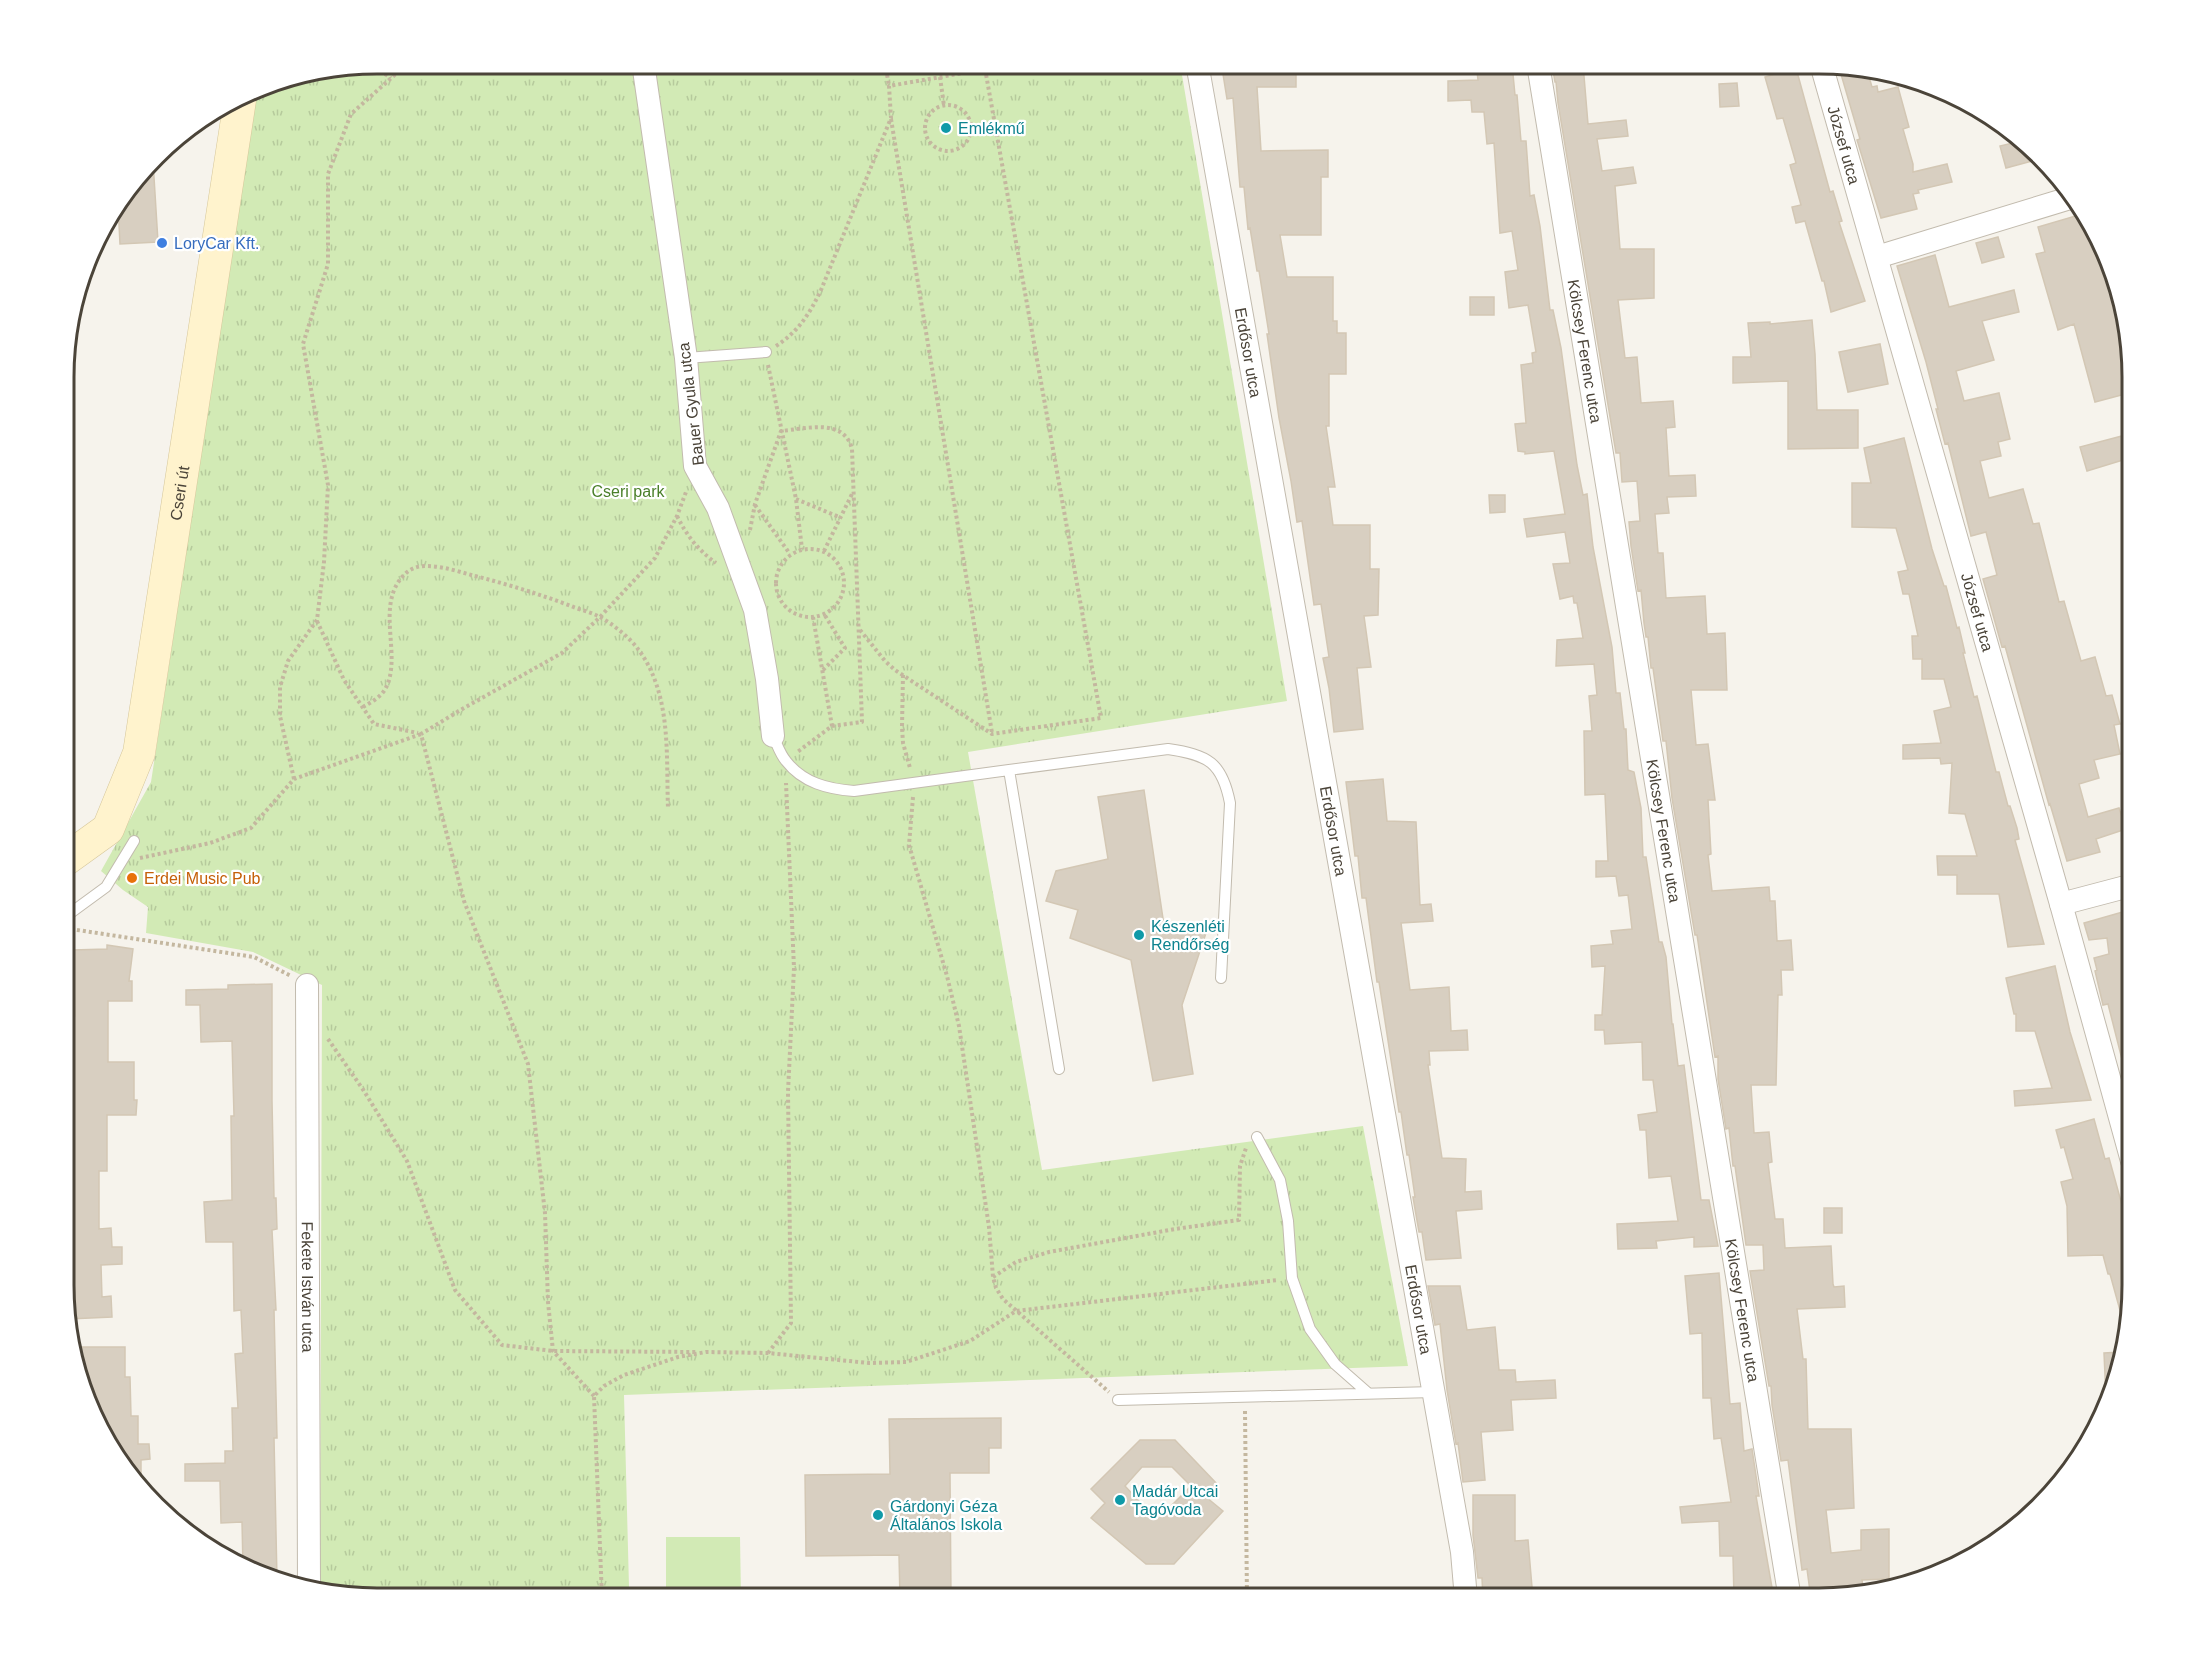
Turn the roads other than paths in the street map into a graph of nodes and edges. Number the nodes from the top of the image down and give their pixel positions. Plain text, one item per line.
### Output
1 (645, 74) edge
2 (1199, 74) edge
3 (1540, 74) edge
4 (1824, 74) edge
5 (239, 107) edge
6 (2065, 199) edge
7 (1876, 257) junction
8 (766, 352) road end
9 (686, 358) junction
10 (773, 736) joint
11 (1009, 770) junction
12 (134, 841) dead end
13 (74, 854) edge
14 (2122, 888) edge
15 (2061, 904) junction
16 (74, 910) edge
17 (1221, 978) dead end
18 (307, 985) road end
19 (1059, 1069) dead end
20 (2122, 1125) edge
21 (1257, 1137) road end
22 (1434, 1392) junction
23 (1368, 1394) junction
24 (1119, 1400) road end
25 (309, 1581) edge
26 (1465, 1588) edge
27 (1788, 1588) edge

1 - 9 street, Bauer Gyula utca
2 - 22 street, Erdősor utca
3 - 27 street, Kölcsey Ferenc utca
4 - 7 street, József utca
5 - 13 street, Cseri út
6 - 7 street
7 - 15 street, József utca
8 - 9 lane
9 - 10 street, Bauer Gyula utca
10 - 11 lane
11 - 17 lane
11 - 19 lane
12 - 16 lane
14 - 15 street
15 - 20 street, József utca
18 - 25 street, Fekete István utca
21 - 23 lane
22 - 23 lane
22 - 26 street, Erdősor utca
23 - 24 lane

